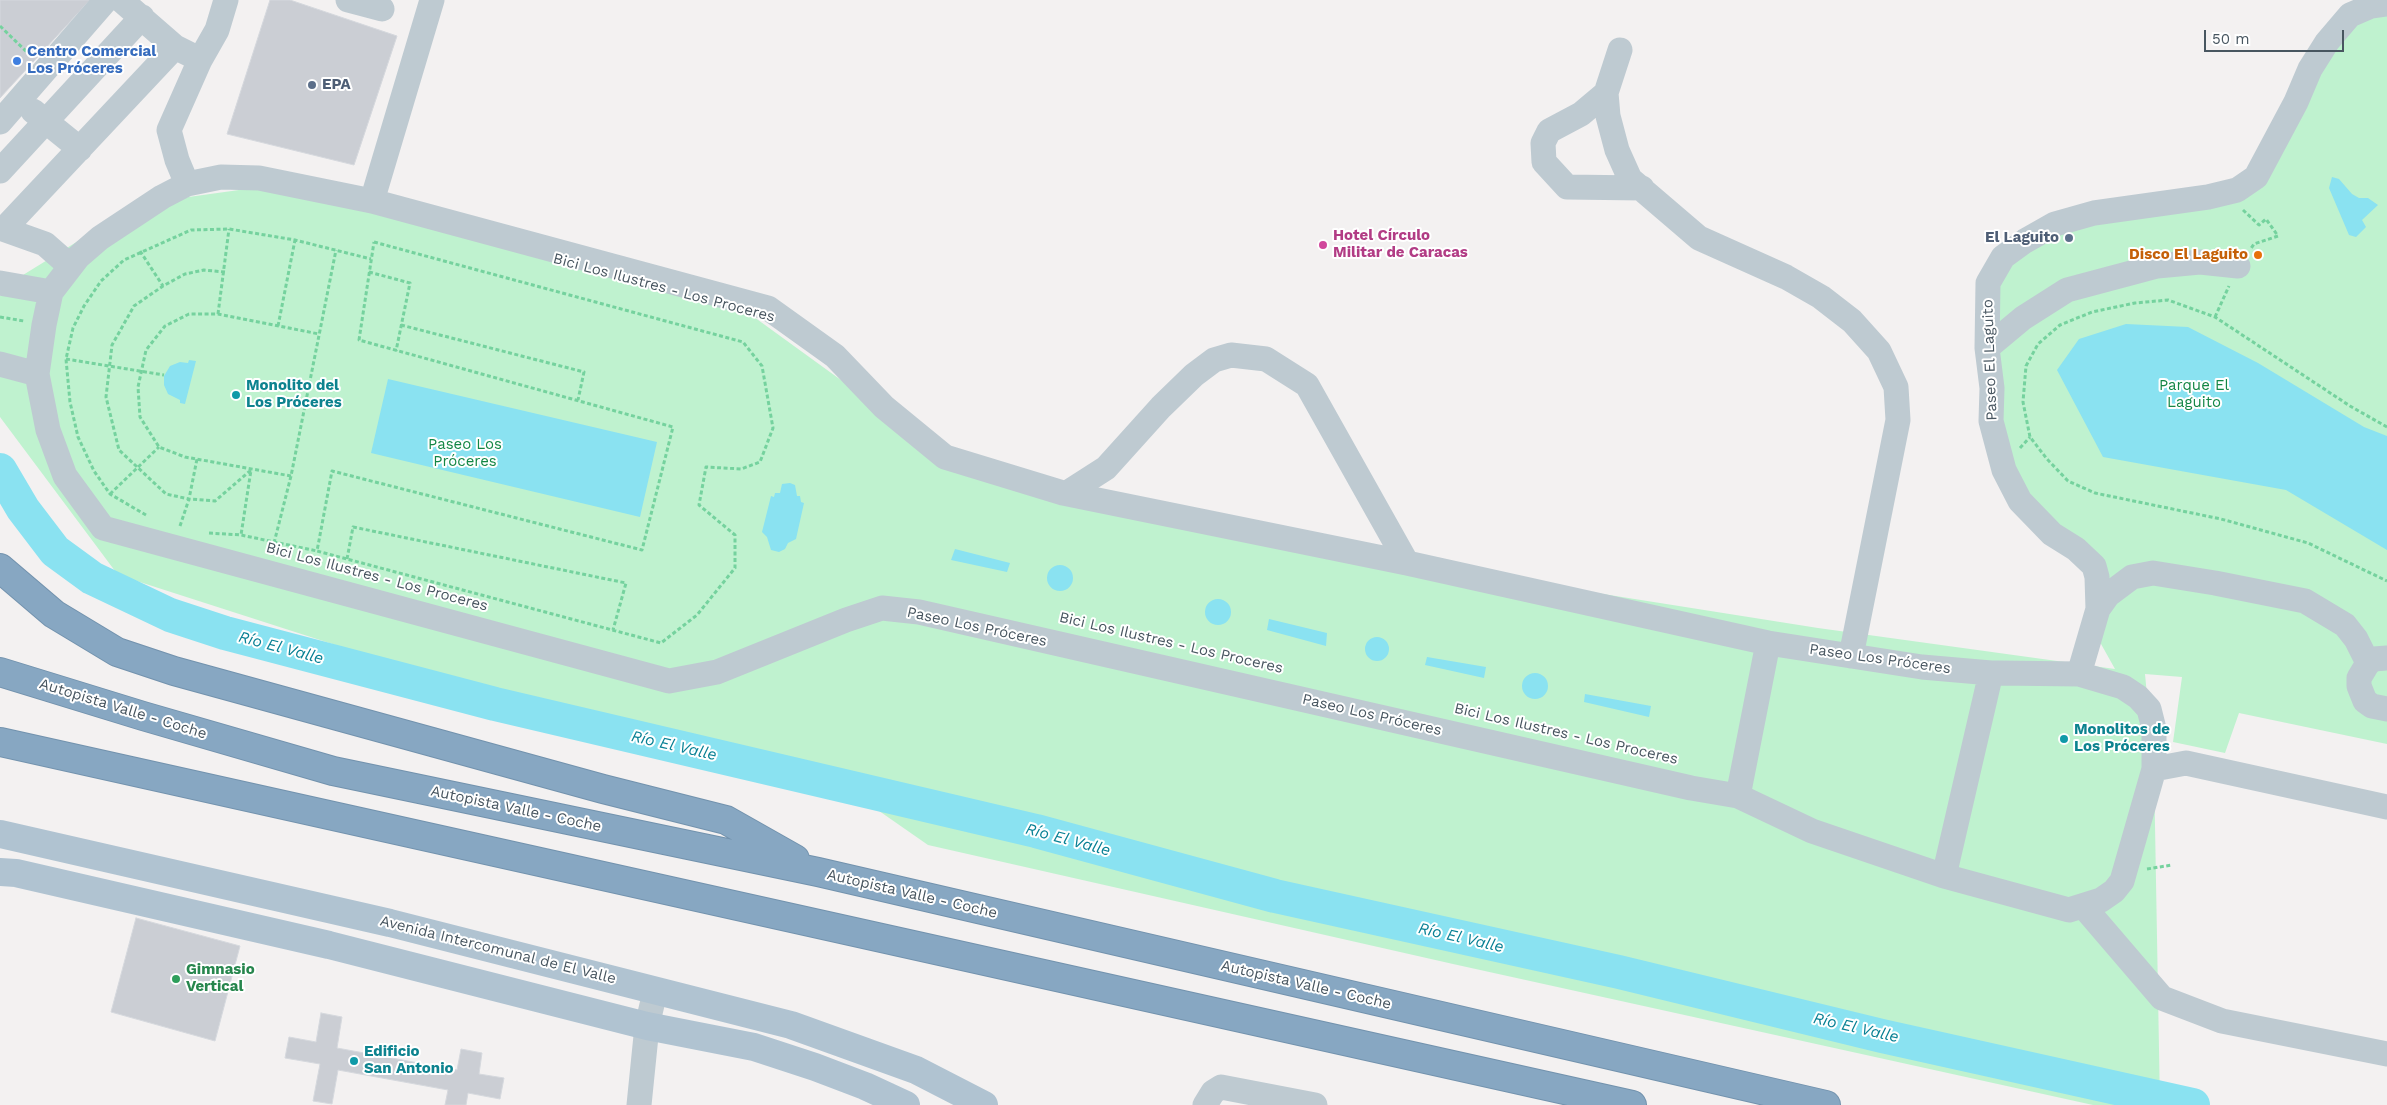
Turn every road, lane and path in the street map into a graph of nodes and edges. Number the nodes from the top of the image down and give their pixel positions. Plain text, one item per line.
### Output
1 (106, 0) edge
2 (121, 0) edge
3 (226, 0) edge
4 (348, 0) edge
5 (432, 0) edge
6 (2387, 4) edge
7 (382, 9) dead end
8 (142, 18) junction
9 (0, 26) edge
10 (175, 47) junction
11 (1620, 50) dead end
12 (33, 58) dead end
13 (200, 60) junction
14 (1606, 93) junction
15 (20, 99) junction
16 (0, 122) edge
17 (45, 122) junction
18 (80, 149) junction
19 (0, 171) edge
20 (187, 184) junction
21 (1642, 188) junction
22 (372, 202) junction
23 (2243, 211) dead end
24 (2, 228) edge
25 (229, 229) junction
26 (2278, 236) dead end
27 (295, 240) junction
28 (336, 250) junction
29 (140, 251) junction
30 (371, 259) junction
31 (70, 266) junction
32 (2238, 266) dead end
33 (225, 272) junction
34 (369, 272) junction
35 (0, 283) edge
36 (162, 286) junction
37 (51, 292) junction
38 (218, 314) junction
39 (401, 324) junction
40 (278, 326) junction
41 (319, 334) junction
42 (1987, 348) junction
43 (396, 351) junction
44 (66, 359) junction
45 (0, 364) edge
46 (108, 366) junction
47 (142, 372) junction
48 (37, 374) junction
49 (164, 376) dead end
50 (578, 400) junction
51 (2387, 427) edge
52 (159, 447) junction
53 (197, 459) junction
54 (138, 467) junction
55 (251, 470) junction
56 (291, 476) junction
57 (1067, 493) junction
58 (110, 494) junction
59 (189, 499) junction
60 (149, 517) dead end
61 (173, 524) dead end
62 (180, 526) junction
63 (189, 528) dead end
64 (207, 533) dead end
65 (241, 535) junction
66 (274, 543) junction
67 (317, 551) junction
68 (348, 559) junction
69 (1406, 563) junction
70 (0, 568) edge
71 (2387, 581) edge
72 (2098, 609) junction
73 (613, 630) junction
74 (1768, 643) junction
75 (1851, 656) junction
76 (2377, 661) edge
77 (0, 672) edge
78 (1991, 672) junction
79 (2079, 674) junction
80 (2387, 709) edge
81 (3, 743) edge
82 (2154, 769) junction
83 (1738, 796) junction
84 (2387, 807) edge
85 (0, 834) edge
86 (0, 872) edge
87 (818, 872) junction
88 (1944, 876) junction
89 (2084, 907) junction
90 (655, 992) junction
91 (647, 1026) junction
92 (2387, 1054) edge
93 (639, 1105) edge
94 (906, 1105) edge
95 (984, 1105) edge
96 (1205, 1105) edge
97 (1315, 1105) edge
98 (1632, 1105) edge
99 (1826, 1105) edge

1 - 15 street
2 - 8 street
3 - 13 street
4 - 7 street
5 - 22 street
6 - 42 street, Paseo El Laguito
8 - 10 street
8 - 17 street
9 - 12 path
10 - 13 street
10 - 18 street
11 - 14 street
13 - 20 street
14 - 21 street
14 - 21 street
15 - 16 street
15 - 17 street
17 - 18 street
17 - 19 street
18 - 24 street
20 - 22 street, Paseo Los Próceres
20 - 31 street, Paseo Los Próceres
21 - 75 street
22 - 57 street, Paseo Los Próceres
23 - 26 path
24 - 31 street
25 - 27 path
25 - 29 path
25 - 33 path
27 - 28 path
27 - 40 path
28 - 30 path
28 - 41 path
29 - 36 path
29 - 44 path
30 - 34 path
30 - 73 path
31 - 37 street, Paseo Los Próceres
32 - 42 street
33 - 36 path
33 - 38 path
34 - 39 path
34 - 43 path
35 - 37 street
36 - 46 path
37 - 48 street, Paseo Los Próceres
38 - 40 path
38 - 47 path
39 - 43 path
39 - 50 path
40 - 41 path
41 - 56 path
42 - 72 street, Paseo El Laguito
43 - 50 path
44 - 46 path
44 - 58 path
45 - 48 street
46 - 47 path
46 - 54 path
47 - 49 path
47 - 52 path
48 - 83 street, Paseo Los Próceres
50 - 67 path
51 - 71 path
52 - 53 path
52 - 54 path
53 - 55 path
53 - 59 path
54 - 58 path
54 - 59 path
55 - 56 path
55 - 59 path
55 - 65 path
56 - 66 path
57 - 69 street, Paseo Los Próceres
57 - 69 street
58 - 60 path
59 - 62 path
61 - 62 path
62 - 63 path
64 - 65 path
65 - 66 path
66 - 67 path
67 - 68 path
68 - 73 path
68 - 73 path
69 - 74 street, Paseo Los Próceres
70 - 87 highway
72 - 76 street
72 - 79 street
74 - 75 street, Paseo Los Próceres
74 - 83 street
75 - 78 street, Paseo Los Próceres
76 - 80 street
77 - 87 highway, Autopista Valle - Coche
78 - 79 street, Paseo Los Próceres
78 - 88 street
79 - 82 street, Paseo Los Próceres
81 - 98 highway
82 - 84 street
82 - 89 street, Paseo Los Próceres
83 - 88 street, Paseo Los Próceres
85 - 90 main road, Avenida Intercomunal de El Valle
86 - 91 main road
87 - 99 highway, Autopista Valle - Coche
88 - 89 street, Paseo Los Próceres
89 - 92 street
90 - 91 street
90 - 95 main road, Avenida Intercomunal de El Valle
91 - 93 street
91 - 94 main road
96 - 97 street

